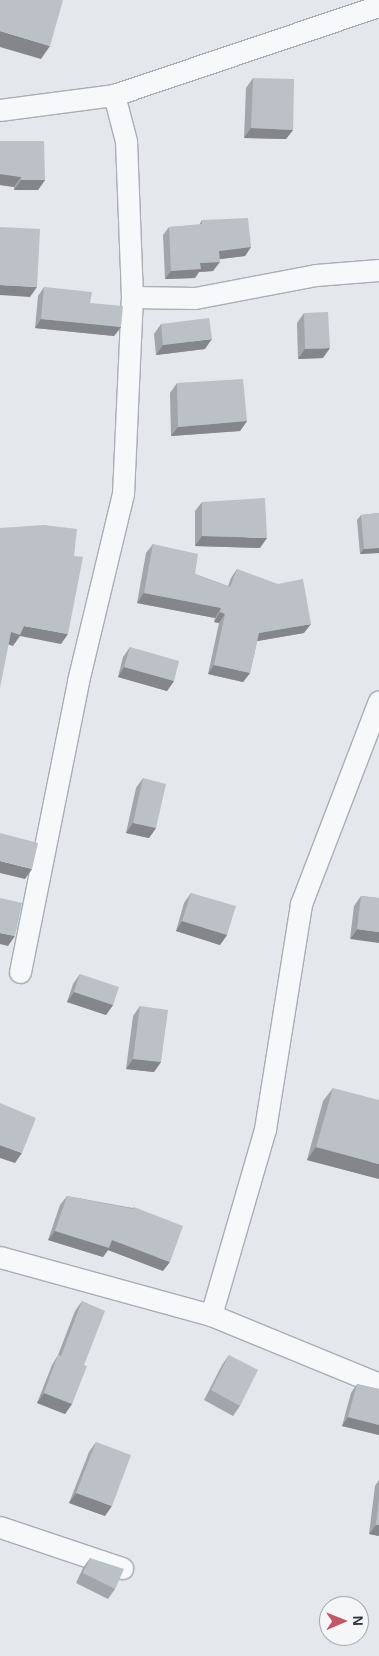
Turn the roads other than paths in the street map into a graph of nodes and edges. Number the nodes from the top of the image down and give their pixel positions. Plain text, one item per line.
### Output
1 (379, 6) edge
2 (114, 95) junction
3 (0, 110) edge
4 (379, 270) edge
5 (132, 297) junction
6 (379, 701) edge
7 (20, 972) dead end
8 (0, 1257) edge
9 (211, 1315) junction
10 (379, 1384) edge
11 (0, 1527) edge
12 (122, 1568) edge

1 - 2 street
2 - 3 street
2 - 5 street
4 - 5 street
5 - 7 street
6 - 9 street
8 - 9 street
9 - 10 street
11 - 12 street

